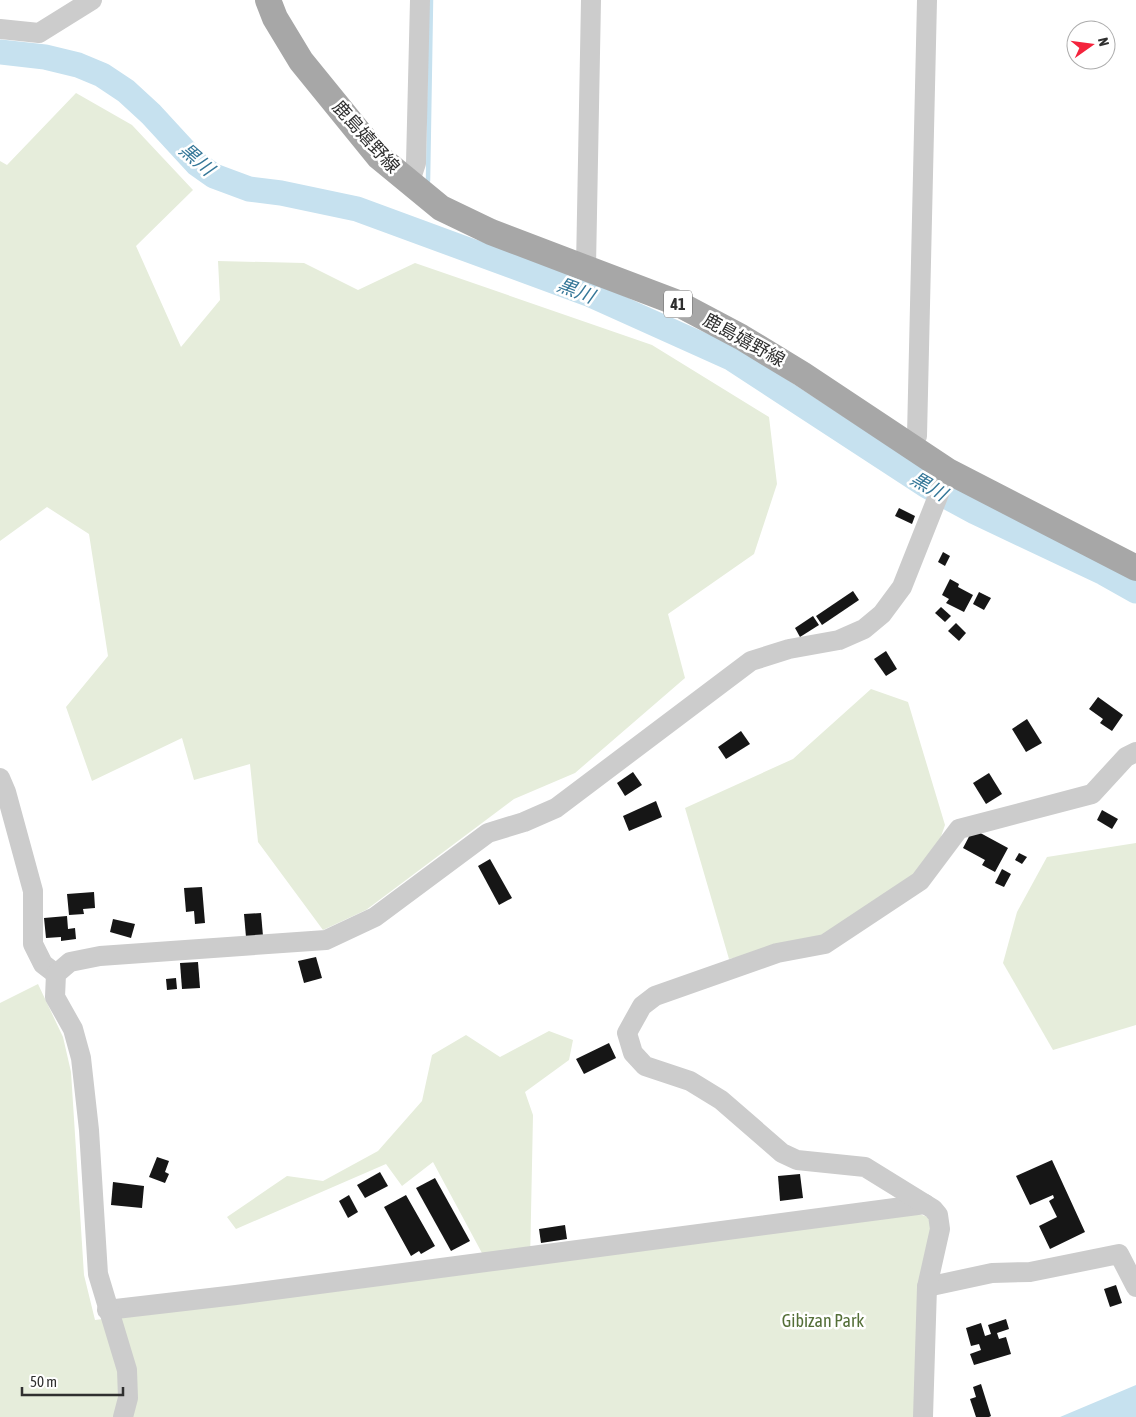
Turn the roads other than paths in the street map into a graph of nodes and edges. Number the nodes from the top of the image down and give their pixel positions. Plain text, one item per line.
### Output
1 (92, 0) edge
2 (268, 0) edge
3 (420, 0) edge
4 (591, 0) edge
5 (927, 0) edge
6 (0, 29) edge
7 (409, 184) junction
8 (586, 267) junction
9 (911, 445) junction
10 (948, 472) junction
11 (1136, 568) edge
12 (1136, 752) edge
13 (0, 778) edge
14 (56, 974) junction
15 (925, 1204) junction
16 (927, 1287) junction
17 (1136, 1287) edge
18 (107, 1310) junction
19 (123, 1417) edge
20 (923, 1417) edge

1 - 6 street
2 - 7 main road, 鹿島嬉野線 / 41
3 - 7 street
4 - 8 street
5 - 9 street
7 - 8 main road, 鹿島嬉野線 / 41
8 - 9 main road, 鹿島嬉野線 / 41
9 - 10 main road, 鹿島嬉野線 / 41
10 - 11 main road, 鹿島嬉野線 / 41
10 - 14 street
12 - 15 street
13 - 14 street
14 - 18 street
15 - 16 street
15 - 18 street
16 - 17 street
16 - 20 street
18 - 19 street

